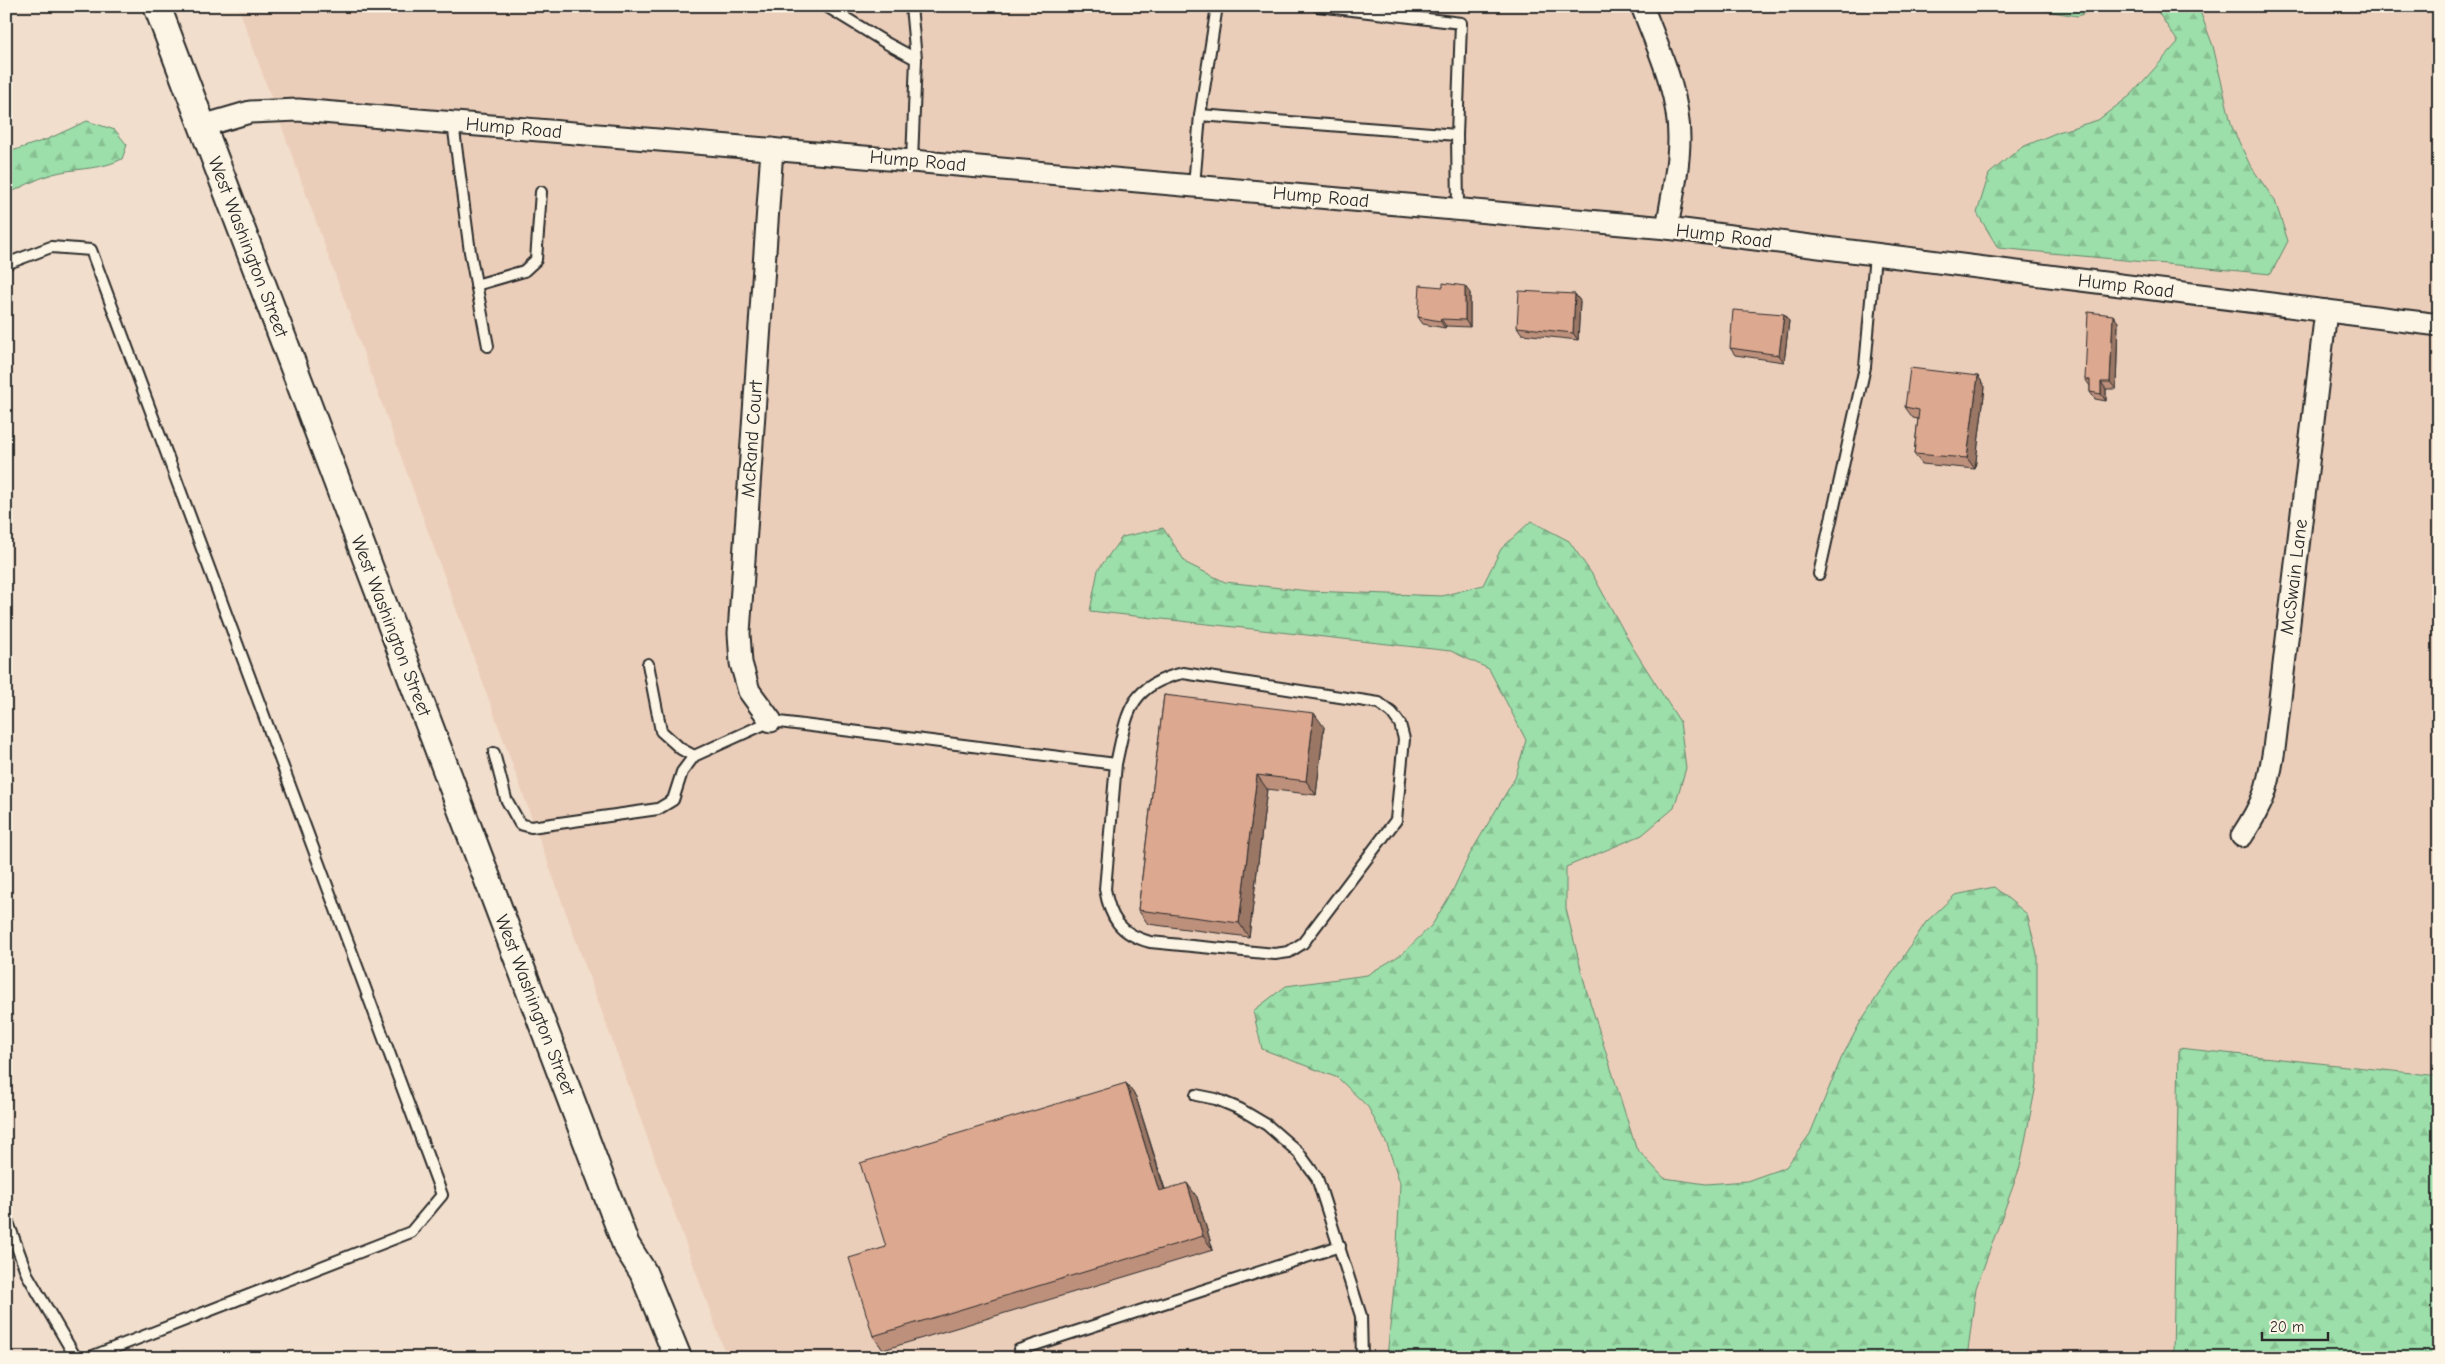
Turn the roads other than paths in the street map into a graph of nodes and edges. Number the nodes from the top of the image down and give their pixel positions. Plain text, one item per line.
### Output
1 (158, 6) edge
2 (826, 6) edge
3 (911, 6) edge
4 (1217, 6) edge
5 (1318, 6) edge
6 (1642, 6) edge
7 (916, 59) junction
8 (1200, 115) junction
9 (453, 123) junction
10 (202, 126) junction
11 (1457, 135) junction
12 (772, 149) junction
13 (912, 160) junction
14 (1194, 186) junction
15 (541, 192) dead end
16 (1458, 210) junction
17 (1666, 228) junction
18 (1875, 254) junction
19 (6, 264) edge
20 (476, 285) junction
21 (2326, 311) junction
22 (2439, 325) edge
23 (488, 346) dead end
24 (1819, 574) dead end
25 (648, 664) dead end
26 (771, 721) junction
27 (494, 753) dead end
28 (694, 756) junction
29 (1116, 764) junction
30 (2242, 836) dead end
31 (1196, 1095) dead end
32 (6, 1217) edge
33 (626, 1246) junction
34 (1340, 1246) junction
35 (76, 1358) edge
36 (88, 1358) edge
37 (659, 1358) edge
38 (678, 1358) edge
39 (1019, 1358) edge
40 (1362, 1358) edge

1 - 10 street, West Washington Street
2 - 7 lane
3 - 7 lane
4 - 8 lane
5 - 11 lane
6 - 17 street
7 - 13 lane
8 - 11 lane
8 - 14 lane
9 - 10 street, Hump Road
9 - 12 street, Hump Road
9 - 20 lane
10 - 33 street, West Washington Street
11 - 16 lane
12 - 13 street, Hump Road
12 - 26 street, McRand Court
13 - 14 street, Hump Road
14 - 16 street, Hump Road
15 - 20 lane
16 - 17 street, Hump Road
17 - 18 street, Hump Road
18 - 21 street, Hump Road
18 - 24 lane
19 - 36 lane
20 - 23 lane
21 - 22 street, Hump Road
21 - 30 street, McSwain Lane
25 - 28 lane
26 - 28 lane
26 - 29 lane
27 - 28 lane
29 - 29 lane
31 - 34 lane
32 - 35 lane
33 - 37 street, West Washington Street
33 - 38 street, West Washington Street
34 - 39 lane
34 - 40 lane

